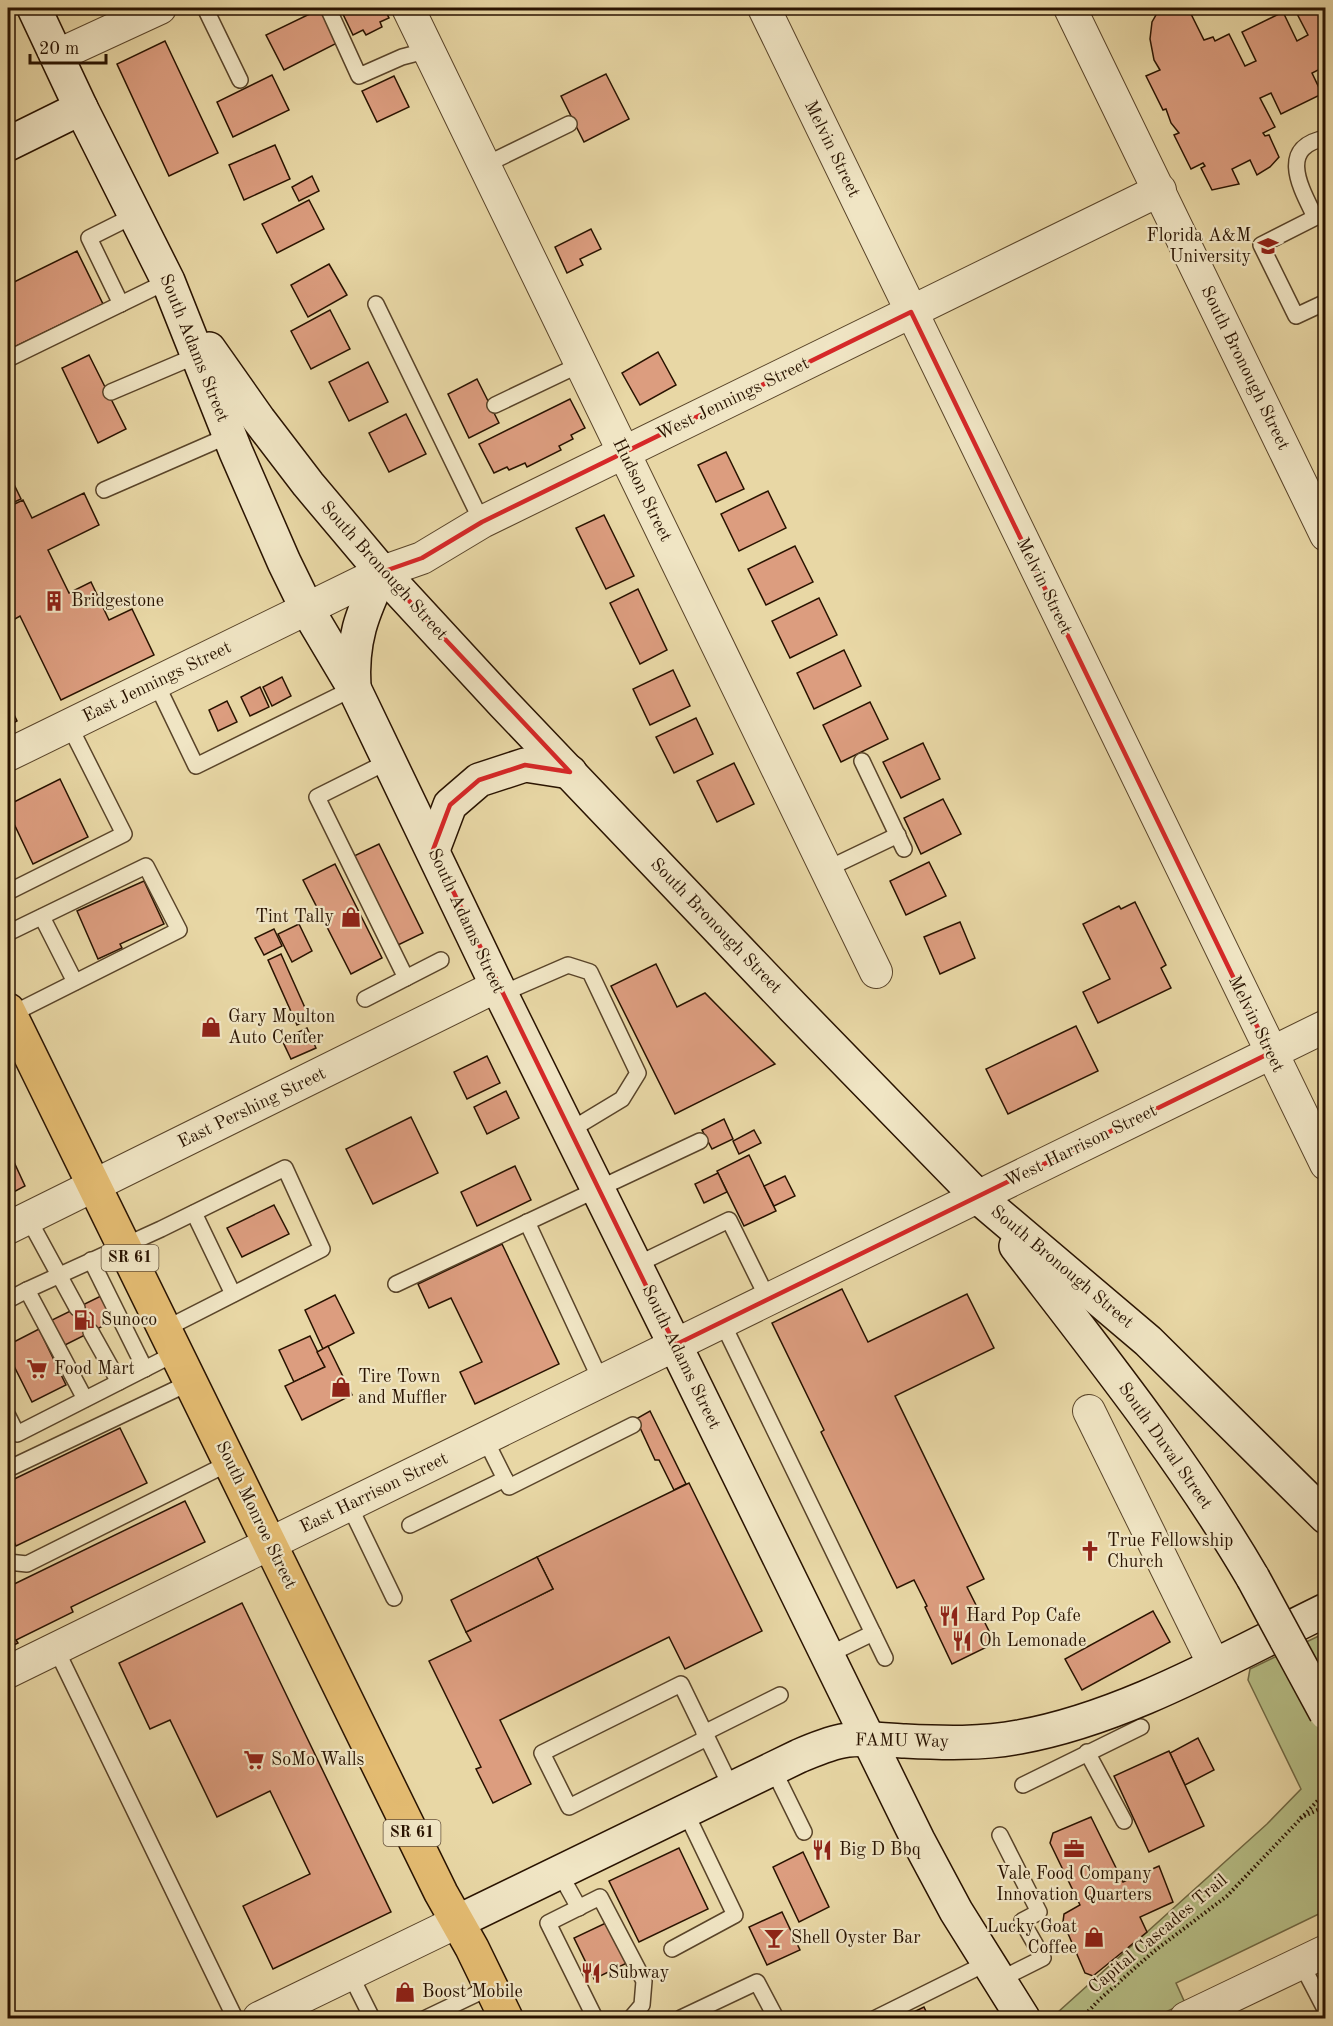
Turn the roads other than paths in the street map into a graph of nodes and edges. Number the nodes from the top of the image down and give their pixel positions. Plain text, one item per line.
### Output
1 (34, 8) edge
2 (160, 8) edge
3 (205, 8) edge
4 (328, 8) edge
5 (408, 8) edge
6 (764, 8) edge
7 (1070, 8) edge
8 (429, 50) junction
9 (56, 56) junction
10 (240, 80) dead end
11 (81, 108) junction
12 (569, 124) dead end
13 (1326, 138) edge
14 (8, 144) edge
15 (485, 165) junction
16 (1160, 190) junction
17 (135, 215) junction
18 (1320, 215) edge
19 (168, 281) junction
20 (1326, 302) edge
21 (121, 304) junction
22 (376, 304) dead end
23 (911, 312) junction
24 (198, 355) junction
25 (8, 358) edge
26 (581, 364) junction
27 (111, 392) dead end
28 (495, 405) dead end
29 (230, 435) junction
30 (624, 452) junction
31 (104, 490) dead end
32 (1323, 521) edge
33 (482, 522) junction
34 (382, 572) junction
35 (307, 609) junction
36 (156, 683) junction
37 (354, 688) junction
38 (69, 725) junction
39 (8, 755) edge
40 (389, 761) junction
41 (862, 761) dead end
42 (570, 772) junction
43 (433, 850) junction
44 (827, 869) junction
45 (8, 892) edge
46 (42, 916) junction
47 (8, 933) edge
48 (441, 960) dead end
49 (876, 972) dead end
50 (406, 978) junction
51 (75, 982) junction
52 (499, 990) junction
53 (365, 999) dead end
54 (9, 1013) edge
55 (1326, 1026) edge
56 (1270, 1053) junction
57 (569, 1131) junction
58 (700, 1141) dead end
59 (1326, 1164) edge
60 (95, 1186) junction
61 (598, 1189) junction
62 (978, 1197) junction
63 (194, 1212) junction
64 (527, 1222) junction
65 (18, 1223) edge
66 (124, 1246) junction
67 (91, 1260) junction
68 (636, 1265) junction
69 (58, 1275) junction
70 (396, 1284) dead end
71 (27, 1290) junction
72 (233, 1294) junction
73 (768, 1299) junction
74 (8, 1300) edge
75 (77, 1308) dead end
76 (722, 1322) junction
77 (91, 1332) dead end
78 (171, 1341) junction
79 (675, 1345) junction
80 (145, 1369) junction
81 (601, 1381) junction
82 (119, 1382) junction
83 (191, 1382) junction
84 (85, 1400) junction
85 (1089, 1411) dead end
86 (8, 1416) edge
87 (633, 1425) dead end
88 (485, 1438) junction
89 (231, 1462) junction
90 (8, 1469) edge
91 (505, 1479) junction
92 (349, 1505) junction
93 (1326, 1516) edge
94 (410, 1525) dead end
95 (271, 1544) junction
96 (8, 1562) edge
97 (394, 1598) dead end
98 (1326, 1610) edge
99 (873, 1633) junction
100 (56, 1649) junction
101 (828, 1655) junction
102 (885, 1658) dead end
103 (1214, 1665) junction
104 (8, 1672) edge
105 (780, 1695) dead end
106 (1326, 1713) edge
107 (1114, 1724) junction
108 (1141, 1726) dead end
109 (705, 1735) junction
110 (869, 1740) junction
111 (1087, 1752) junction
112 (773, 1769) junction
113 (1023, 1785) dead end
114 (732, 1789) junction
115 (685, 1811) junction
116 (1124, 1821) dead end
117 (804, 1832) dead end
118 (1000, 1835) dead end
119 (560, 1872) junction
120 (579, 1908) junction
121 (457, 1922) junction
122 (672, 1949) dead end
123 (1313, 1957) edge
124 (993, 1971) junction
125 (350, 1974) junction
126 (491, 1987) junction
127 (1326, 2011) edge
128 (430, 2018) edge
129 (235, 2019) edge
130 (259, 2019) edge
131 (372, 2019) edge
132 (506, 2019) edge
133 (595, 2019) edge
134 (631, 2019) edge
135 (681, 2019) edge
136 (776, 2019) edge
137 (876, 2019) edge
138 (1023, 2019) edge
139 (1186, 2019) edge

1 - 9 street, South Adams Street
2 - 9 street
3 - 10 lane
4 - 8 lane
5 - 8 street, Hudson Street
6 - 23 street, Melvin Street
7 - 16 street, South Bronough Street
8 - 15 street, Hudson Street
9 - 11 street, South Adams Street
11 - 14 street
11 - 17 street, South Adams Street
12 - 15 lane
13 - 18 lane
15 - 26 street, Hudson Street
16 - 23 street, West Jennings Street
16 - 32 street, South Bronough Street
17 - 19 street, South Adams Street
17 - 21 lane
18 - 20 lane
19 - 21 lane
19 - 24 street, South Adams Street
19 - 34 street, South Bronough Street
21 - 25 lane
22 - 33 lane
23 - 30 street, West Jennings Street
23 - 56 street, Melvin Street
24 - 27 lane
24 - 29 street, South Adams Street
26 - 28 lane
26 - 30 street, Hudson Street
29 - 31 lane
29 - 35 street, South Adams Street
30 - 33 street, West Jennings Street
30 - 44 street, Hudson Street
33 - 34 street, West Jennings Street
34 - 35 street, West Jennings Street
34 - 37 street, South Adams Street
34 - 42 street, South Bronough Street
35 - 36 street, East Jennings Street
35 - 37 street, South Adams Street
36 - 37 lane
36 - 38 street, East Jennings Street
37 - 40 street, South Adams Street
38 - 39 street, East Jennings Street
38 - 45 lane
40 - 43 street, South Adams Street
40 - 50 lane
41 - 44 lane
42 - 43 street
42 - 62 street, South Bronough Street
43 - 52 street, South Adams Street
44 - 49 street, Hudson Street
46 - 47 lane
46 - 51 lane
46 - 51 lane
48 - 50 lane
50 - 53 lane
51 - 54 lane
52 - 57 street, South Adams Street
52 - 57 lane
52 - 60 street, East Pershing Street
54 - 60 main road, South Monroe Street / SR 61
55 - 56 street, West Harrison Street
56 - 59 street, Melvin Street
56 - 62 street, West Harrison Street
57 - 61 street, South Adams Street
58 - 61 lane
60 - 65 street, East Pershing Street
60 - 66 main road, South Monroe Street / SR 61
61 - 64 lane
61 - 68 street, South Adams Street
62 - 73 street, West Harrison Street
62 - 93 street, South Bronough Street
62 - 106 street, South Duval Street, bridge
63 - 66 lane
63 - 72 lane
63 - 72 lane
64 - 70 lane
64 - 81 lane
65 - 69 lane
66 - 67 lane
66 - 78 main road, South Monroe Street / SR 61
67 - 69 lane
67 - 80 lane
68 - 73 lane
68 - 79 street, South Adams Street
69 - 71 lane
69 - 75 lane
71 - 74 lane
71 - 84 lane
72 - 78 lane
73 - 76 street, West Harrison Street
76 - 79 street, West Harrison Street
76 - 99 lane
77 - 82 lane
78 - 80 lane
78 - 83 main road, South Monroe Street / SR 61
79 - 81 street, East Harrison Street
79 - 101 street, South Adams Street
80 - 82 lane
81 - 88 street, East Harrison Street
82 - 84 lane
83 - 89 main road, South Monroe Street / SR 61
83 - 90 lane
84 - 86 lane
85 - 103 street
87 - 91 lane
88 - 91 lane
88 - 92 street, East Harrison Street
89 - 95 main road, South Monroe Street / SR 61
89 - 96 lane
91 - 94 lane
92 - 95 street, East Harrison Street
92 - 97 lane
95 - 100 street, East Harrison Street
95 - 121 main road, South Monroe Street / SR 61
98 - 103 street, FAMU Way
99 - 101 lane
99 - 102 lane
100 - 104 street, East Harrison Street
100 - 129 lane
101 - 110 street, South Adams Street
103 - 107 street, FAMU Way
105 - 109 lane
107 - 108 lane
107 - 110 street, FAMU Way
107 - 111 lane
109 - 109 lane
109 - 114 lane
110 - 112 street, FAMU Way
110 - 124 street, South Adams Street
111 - 113 lane
111 - 116 lane
112 - 114 street, FAMU Way
112 - 117 lane
114 - 115 street, FAMU Way
115 - 119 street, FAMU Way
115 - 122 lane
118 - 124 lane
119 - 120 lane
119 - 121 street, FAMU Way
120 - 133 lane
120 - 134 lane
121 - 125 street
121 - 126 main road, South Monroe Street / SR 61
123 - 127 lane
123 - 139 street
124 - 137 lane
124 - 138 street, South Adams Street
125 - 130 street
125 - 131 lane
126 - 128 lane
126 - 132 main road, South Monroe Street / SR 61
135 - 136 lane

